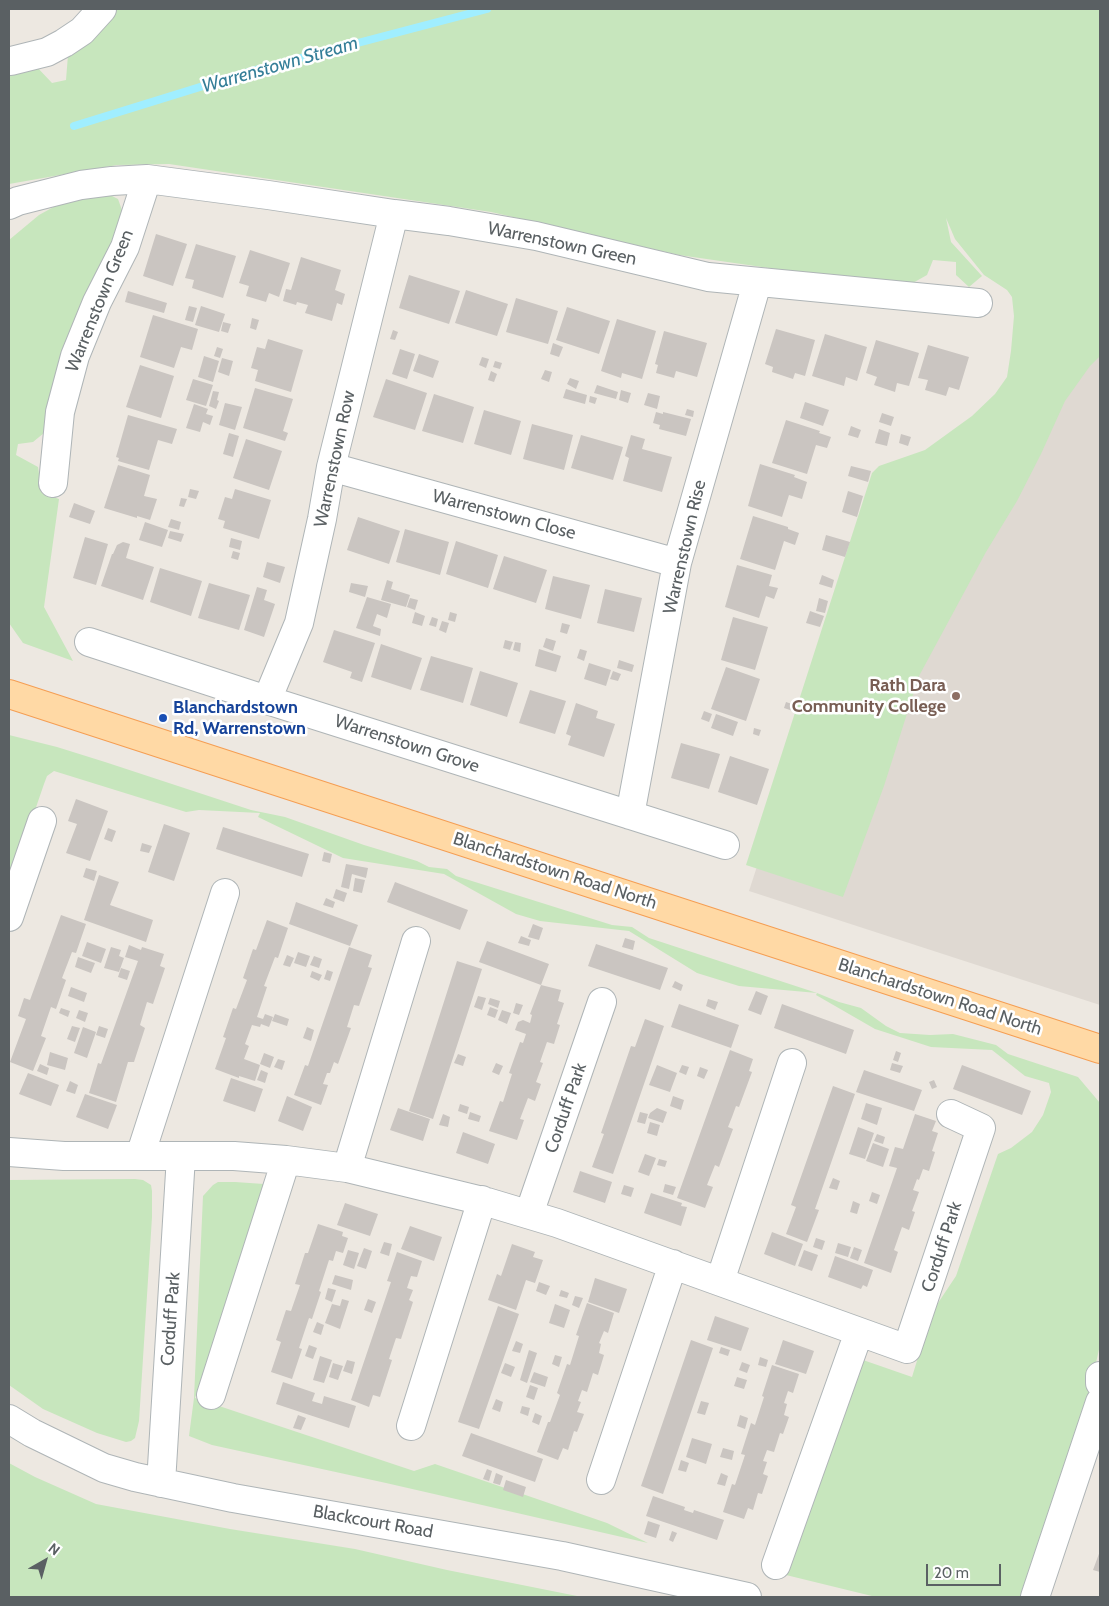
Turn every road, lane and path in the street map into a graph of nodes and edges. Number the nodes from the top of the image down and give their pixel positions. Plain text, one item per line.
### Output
1 (102, 9) edge
2 (11, 61) dead end
3 (147, 179) junction
4 (9, 205) edge
5 (394, 214) junction
6 (757, 283) junction
7 (978, 302) dead end
8 (331, 467) junction
9 (53, 483) dead end
10 (677, 563) junction
11 (89, 642) dead end
12 (9, 694) edge
13 (267, 700) junction
14 (630, 815) junction
15 (42, 821) dead end
16 (725, 845) dead end
17 (225, 893) dead end
18 (9, 917) edge
19 (416, 940) dead end
20 (602, 1002) dead end
21 (1100, 1049) edge
22 (792, 1063) dead end
23 (950, 1114) dead end
24 (9, 1152) edge
25 (140, 1156) junction
26 (181, 1156) junction
27 (286, 1160) junction
28 (347, 1168) junction
29 (482, 1200) junction
30 (529, 1214) junction
31 (673, 1264) junction
32 (720, 1281) junction
33 (860, 1332) junction
34 (1100, 1384) edge
35 (211, 1395) dead end
36 (9, 1419) edge
37 (411, 1426) dead end
38 (601, 1480) dead end
39 (161, 1483) junction
40 (776, 1565) dead end
41 (747, 1597) edge
42 (1035, 1597) edge

1 - 2 street
3 - 4 street, Warrenstown Green
3 - 5 street, Warrenstown Green
3 - 9 street, Warrenstown Green
5 - 6 street, Warrenstown Green
5 - 8 street, Warrenstown Row
6 - 7 street, Warrenstown Green
6 - 10 street, Warrenstown Rise
8 - 10 street, Warrenstown Close
8 - 13 street, Warrenstown Row
10 - 14 street, Warrenstown Rise
11 - 13 street, Warrenstown Grove
12 - 21 main road, Blanchardstown Road North
13 - 14 street, Warrenstown Grove
14 - 16 street, Warrenstown Grove
15 - 18 street
17 - 25 street
19 - 28 street
20 - 30 street, Corduff Park
22 - 32 street
23 - 33 street, Corduff Park
24 - 25 street, Corduff Park
25 - 26 street, Corduff Park
26 - 27 street, Corduff Park
26 - 39 street, Corduff Park
27 - 28 street, Corduff Park
27 - 35 street
28 - 29 street, Corduff Park
29 - 30 street, Corduff Park
29 - 37 street
30 - 31 street, Corduff Park
31 - 32 street, Corduff Park
31 - 38 street
32 - 33 street, Corduff Park
33 - 40 street
34 - 42 street
36 - 39 street, Blackcourt Road
39 - 41 street, Blackcourt Road

